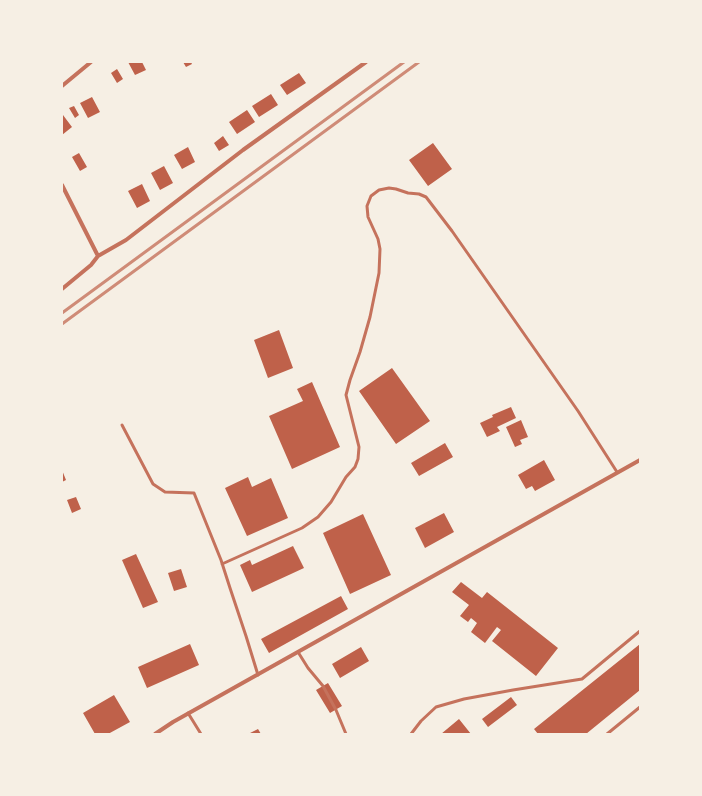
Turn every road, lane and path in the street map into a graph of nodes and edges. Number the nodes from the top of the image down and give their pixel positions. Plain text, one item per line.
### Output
1 (91, 62) edge
2 (366, 62) edge
3 (62, 86) edge
4 (62, 185) edge
5 (98, 256) junction
6 (62, 289) edge
7 (122, 425) dead end
8 (640, 460) edge
9 (617, 472) junction
10 (222, 564) junction
11 (640, 631) edge
12 (298, 652) junction
13 (258, 675) junction
14 (640, 707) edge
15 (188, 713) junction
16 (155, 734) edge
17 (201, 734) edge
18 (346, 734) edge
19 (411, 734) edge
20 (607, 734) edge

1 - 3 street
2 - 5 street
4 - 5 street
5 - 6 street
7 - 10 lane
8 - 9 street
9 - 10 lane
9 - 12 street
10 - 13 lane
11 - 19 lane
12 - 13 street
12 - 18 lane
13 - 15 street
14 - 20 lane
15 - 16 street
15 - 17 lane

